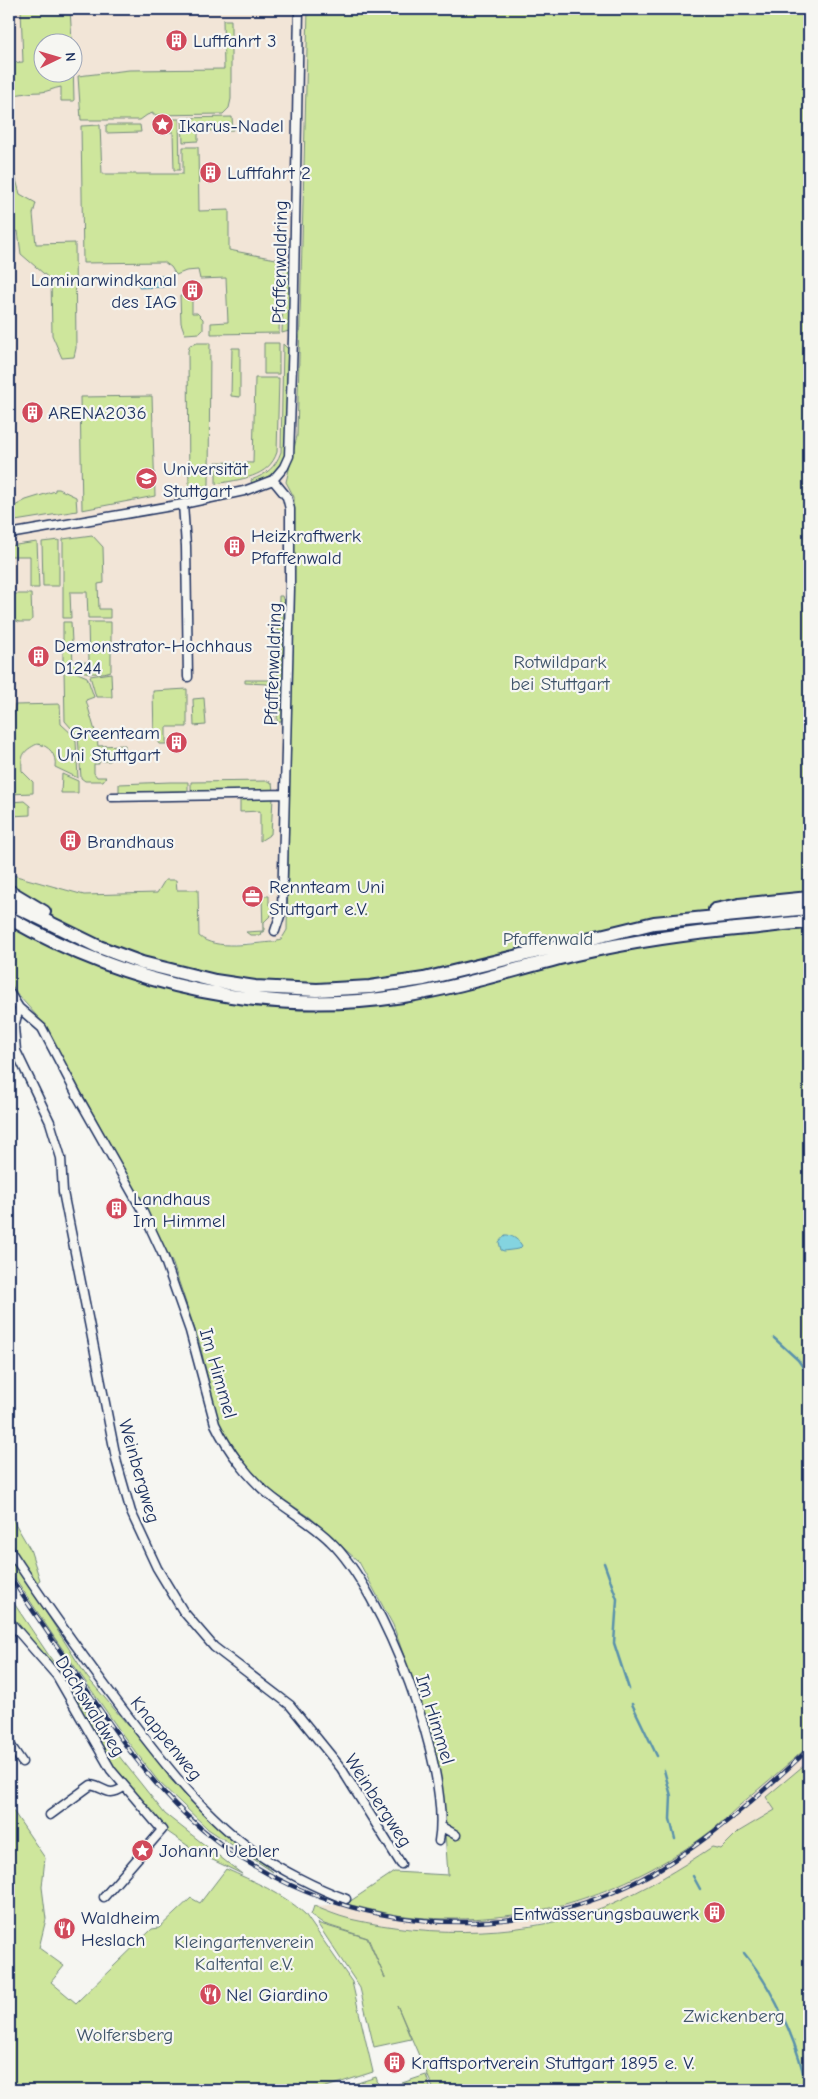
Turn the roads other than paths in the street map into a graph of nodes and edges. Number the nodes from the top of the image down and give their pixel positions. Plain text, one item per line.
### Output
1 (299, 9) edge
2 (273, 480) junction
3 (183, 504) junction
4 (9, 534) edge
5 (188, 677) dead end
6 (284, 794) junction
7 (112, 797) dead end
8 (9, 891) edge
9 (809, 898) edge
10 (9, 903) edge
11 (809, 908) edge
12 (703, 917) junction
13 (12, 921) edge
14 (809, 922) edge
15 (58, 926) junction
16 (749, 928) junction
17 (809, 930) edge
18 (275, 931) dead end
19 (9, 992) edge
20 (20, 1008) junction
21 (9, 1548) edge
22 (9, 1621) edge
23 (9, 1743) edge
24 (22, 1762) dead end
25 (124, 1787) junction
26 (50, 1815) dead end
27 (442, 1827) junction
28 (456, 1835) dead end
29 (439, 1841) dead end
30 (401, 1864) dead end
31 (104, 1897) dead end
32 (346, 1899) dead end

1 - 2 street, Pfaffenwaldring
2 - 3 street
2 - 6 street, Pfaffenwaldring
3 - 4 street
3 - 5 street
6 - 7 street
6 - 18 street, Pfaffenwaldring
8 - 15 highway
9 - 12 highway
10 - 15 highway
11 - 12 highway
12 - 15 highway
13 - 16 highway
14 - 16 highway
16 - 17 highway
19 - 20 street, Im Himmel
20 - 27 street, Im Himmel
20 - 30 street, Weinbergweg
21 - 32 street, Knappenweg
22 - 25 street, Dachswaldweg
23 - 24 street
25 - 26 street
25 - 31 street, Dachswaldweg
27 - 28 street
27 - 29 street, Im Himmel

